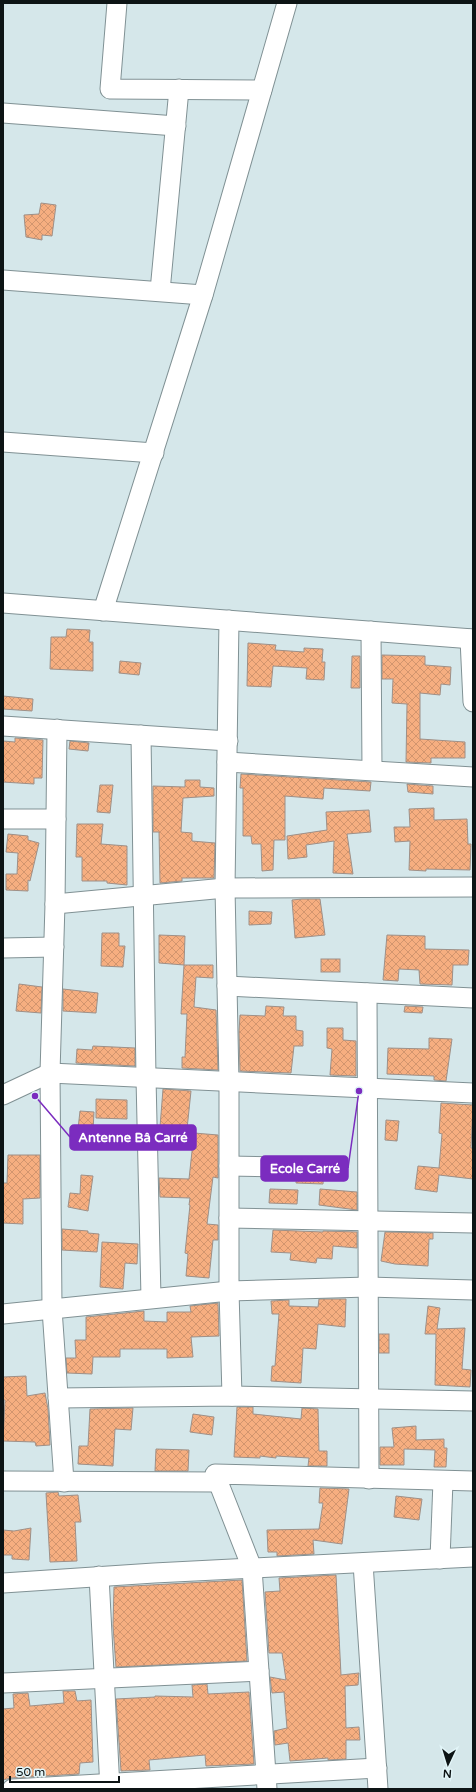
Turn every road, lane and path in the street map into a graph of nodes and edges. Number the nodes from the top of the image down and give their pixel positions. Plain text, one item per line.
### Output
1 (117, 3) edge
2 (287, 3) edge
3 (179, 89) junction
4 (262, 90) junction
5 (3, 113) edge
6 (176, 126) junction
7 (3, 280) edge
8 (160, 292) junction
9 (203, 294) junction
10 (3, 442) edge
11 (154, 453) junction
12 (3, 603) edge
13 (103, 610) junction
14 (229, 620) junction
15 (371, 631) junction
16 (472, 639) edge
17 (473, 702) edge
18 (3, 726) edge
19 (57, 729) junction
20 (141, 735) junction
21 (228, 741) junction
22 (226, 762) junction
23 (372, 770) junction
24 (473, 777) edge
25 (3, 819) edge
26 (56, 819) junction
27 (473, 887) edge
28 (225, 888) junction
29 (144, 896) junction
30 (55, 904) junction
31 (54, 947) junction
32 (3, 948) edge
33 (227, 986) junction
34 (367, 993) junction
35 (473, 998) edge
36 (50, 1073) junction
37 (146, 1078) junction
38 (229, 1082) junction
39 (368, 1088) junction
40 (473, 1094) edge
41 (3, 1095) edge
42 (229, 1166) junction
43 (286, 1167) dead end
44 (229, 1218) junction
45 (368, 1221) junction
46 (473, 1223) edge
47 (368, 1287) junction
48 (473, 1290) edge
49 (229, 1291) junction
50 (151, 1298) junction
51 (52, 1309) junction
52 (3, 1314) edge
53 (232, 1396) junction
54 (58, 1398) junction
55 (369, 1398) junction
56 (473, 1401) edge
57 (369, 1479) junction
58 (3, 1481) edge
59 (443, 1481) junction
60 (473, 1481) edge
61 (64, 1482) junction
62 (218, 1482) junction
63 (473, 1557) edge
64 (440, 1559) junction
65 (363, 1563) junction
66 (252, 1568) junction
67 (99, 1576) junction
68 (3, 1583) edge
69 (259, 1671) junction
70 (104, 1678) junction
71 (3, 1683) edge
72 (377, 1768) junction
73 (267, 1782) edge
74 (110, 1786) edge
75 (12, 1789) edge
76 (378, 1789) edge

1 - 3 street
2 - 4 street
3 - 4 street
3 - 6 street
4 - 9 street
5 - 6 street
6 - 8 street
7 - 8 street
8 - 9 street
9 - 11 street
10 - 11 street
11 - 13 street
12 - 13 street
13 - 14 street
14 - 15 street
14 - 21 street
15 - 16 street
15 - 23 street
16 - 17 street
18 - 19 street
19 - 20 street
19 - 26 street
20 - 21 street
20 - 29 street
21 - 22 street
22 - 23 street
22 - 28 street
23 - 24 street
25 - 26 street
26 - 30 street
27 - 28 street
28 - 29 street
28 - 33 street
29 - 30 street
29 - 37 street
30 - 31 street
31 - 32 street
31 - 36 street
33 - 34 street
33 - 38 street
34 - 35 street
34 - 39 street
36 - 37 street
36 - 41 street
36 - 51 street
37 - 38 street
37 - 50 street
38 - 39 street
38 - 42 street
39 - 40 street
39 - 45 street
42 - 43 street
42 - 44 street
44 - 45 street
44 - 49 street
45 - 46 street
45 - 47 street
47 - 48 street
47 - 49 street
47 - 55 street
49 - 50 street
49 - 53 street
50 - 51 street
51 - 52 street
51 - 54 street
53 - 54 street
53 - 55 street
54 - 61 street
55 - 56 street
55 - 57 street
57 - 59 street
57 - 62 street
58 - 61 street
59 - 60 street
59 - 64 street
61 - 62 street
62 - 66 street
63 - 64 street
64 - 65 street
65 - 66 street
65 - 72 street
66 - 67 street
66 - 69 street
67 - 68 street
67 - 70 street
69 - 70 street
69 - 73 street
70 - 71 street
70 - 74 street
72 - 73 street
72 - 76 street
73 - 74 street
74 - 75 street

